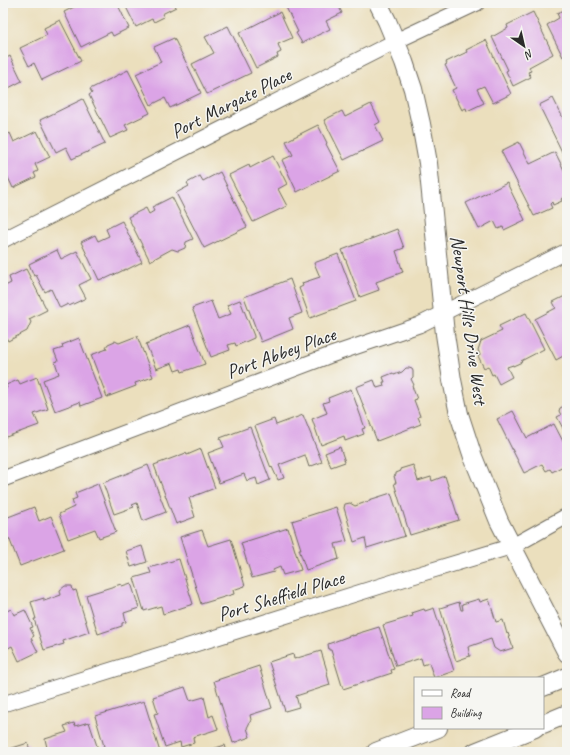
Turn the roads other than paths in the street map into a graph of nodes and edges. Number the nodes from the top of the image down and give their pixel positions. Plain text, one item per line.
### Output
1 (378, 3) edge
2 (477, 3) edge
3 (396, 42) junction
4 (3, 240) edge
5 (567, 251) edge
6 (443, 313) junction
7 (3, 479) edge
8 (567, 516) edge
9 (513, 546) junction
10 (567, 653) edge
11 (567, 677) edge
12 (544, 687) edge
13 (3, 704) edge
14 (567, 714) edge
15 (544, 724) edge
16 (435, 729) edge
17 (532, 729) edge
18 (376, 752) edge
19 (475, 752) edge

1 - 3 street, Newport Hills Drive West
2 - 3 street, Port Margate Place
3 - 4 street, Port Margate Place
3 - 6 street, Newport Hills Drive West
5 - 6 street, Port Abbey Place
6 - 7 street, Port Abbey Place
6 - 9 street, Newport Hills Drive West
8 - 9 street, Port Sheffield Place
9 - 10 street, Newport Hills Drive West
9 - 13 street, Port Sheffield Place
11 - 12 street
14 - 15 street
16 - 18 street
17 - 19 street

